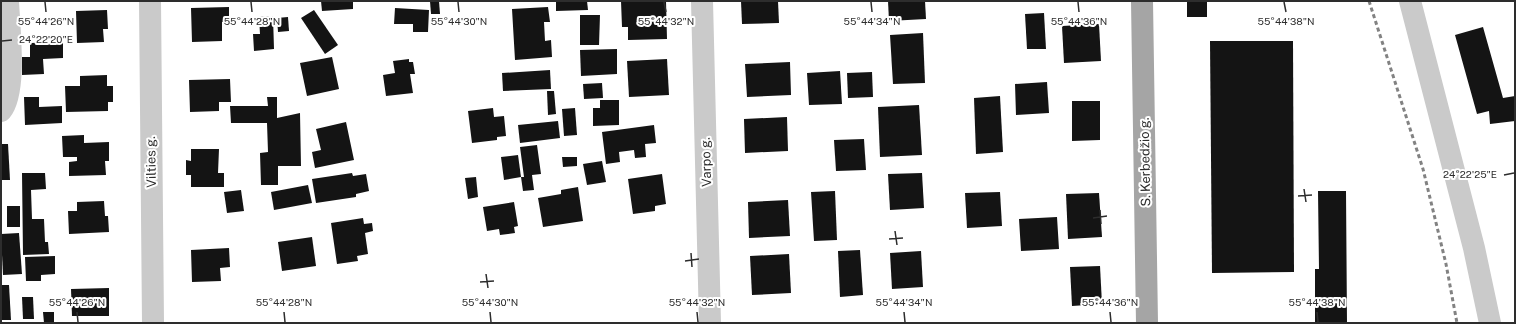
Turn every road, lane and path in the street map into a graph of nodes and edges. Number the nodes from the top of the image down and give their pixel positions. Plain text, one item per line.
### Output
1 (8, 1) edge
2 (150, 1) edge
3 (702, 1) edge
4 (1142, 1) edge
5 (1410, 1) edge
6 (1, 112) edge
7 (153, 323) edge
8 (710, 323) edge
9 (1147, 323) edge
10 (1490, 323) edge

1 - 6 street
2 - 7 street, Vilties g.
3 - 8 street, Varpo g.
4 - 9 main road, S. Kerbedžio g.
5 - 10 street

